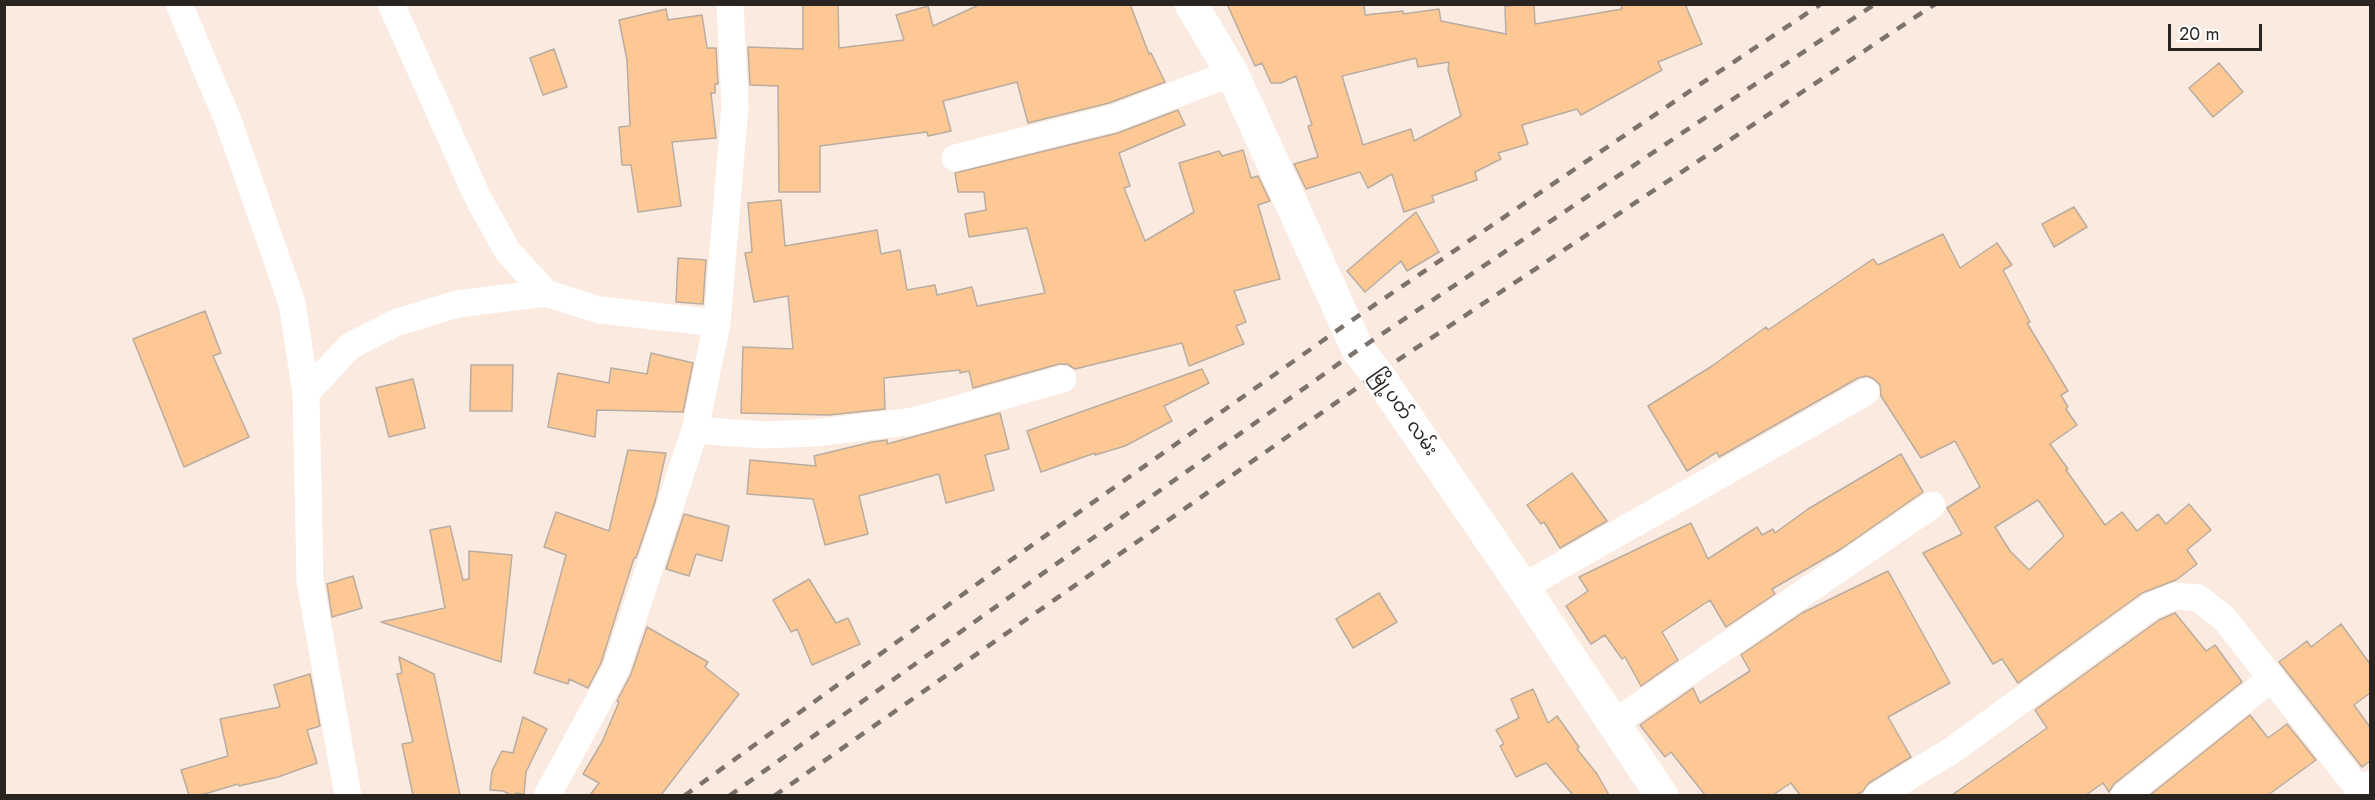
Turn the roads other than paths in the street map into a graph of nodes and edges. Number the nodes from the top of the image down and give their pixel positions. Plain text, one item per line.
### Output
1 (179, 4) edge
2 (391, 4) edge
3 (730, 4) edge
4 (1191, 4) edge
5 (1232, 73) junction
6 (955, 158) dead end
7 (546, 293) junction
8 (717, 323) junction
9 (1064, 379) dead end
10 (1866, 392) dead end
11 (306, 393) junction
12 (695, 430) junction
13 (1932, 505) dead end
14 (1523, 587) junction
15 (2272, 678) junction
16 (1614, 723) junction
17 (2364, 792) edge
18 (348, 795) edge
19 (547, 795) edge
20 (1662, 795) edge
21 (1877, 795) edge
22 (2124, 795) edge

1 - 11 street
2 - 7 street
3 - 8 street
4 - 5 street, မြို့ပတ် လမ်း
5 - 6 street
5 - 14 street, မြို့ပတ် လမ်း
7 - 8 street
7 - 11 street
8 - 12 street
9 - 12 street
10 - 14 street
11 - 18 street
12 - 19 street
13 - 16 street
14 - 16 street, မြို့ပတ် လမ်း
15 - 17 street
15 - 21 street
15 - 22 street
16 - 20 street, မြို့ပတ် လမ်း

